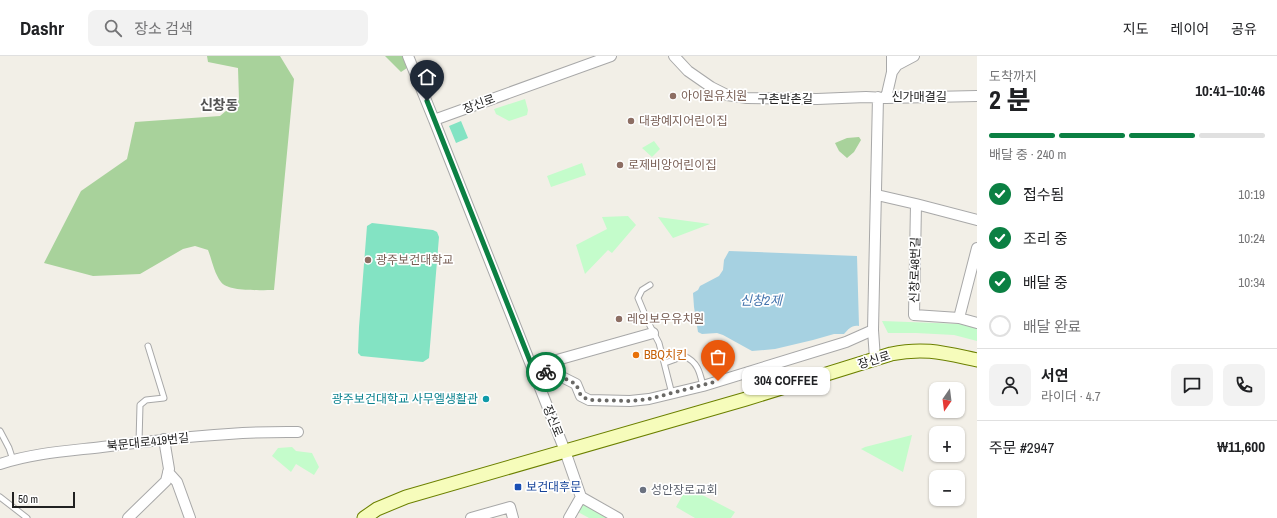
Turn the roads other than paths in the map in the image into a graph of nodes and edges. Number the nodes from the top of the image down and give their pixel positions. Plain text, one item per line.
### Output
1 (408, 56) edge
2 (610, 56) edge
3 (674, 56) edge
4 (892, 56) edge
5 (914, 56) edge
6 (897, 64) edge
7 (977, 96) edge
8 (882, 98) junction
9 (434, 120) junction
10 (877, 195) junction
11 (916, 204) junction
12 (977, 220) edge
13 (977, 248) edge
14 (650, 285) dead end
15 (959, 318) junction
16 (977, 323) edge
17 (873, 330) junction
18 (653, 333) junction
19 (148, 346) dead end
20 (875, 359) junction
21 (977, 360) edge
22 (665, 363) junction
23 (532, 366) junction
24 (703, 386) junction
25 (672, 394) junction
26 (0, 432) edge
27 (298, 432) dead end
28 (164, 439) junction
29 (140, 442) junction
30 (565, 450) junction
31 (13, 460) junction
32 (0, 464) edge
33 (168, 472) junction
34 (0, 497) edge
35 (581, 497) junction
36 (27, 518) edge
37 (128, 518) edge
38 (190, 518) edge
39 (364, 518) edge
40 (471, 518) edge
41 (513, 518) edge
42 (569, 518) edge
43 (618, 518) edge

1 - 9 street
2 - 9 street, 장신로
3 - 8 street, 구촌반촌길
4 - 6 street, 신가매결길
5 - 6 street
6 - 8 street, 신가매결길
7 - 8 street, 신가매결길
8 - 10 street
9 - 23 street, 장신로
10 - 11 street
10 - 17 street
11 - 12 street
11 - 15 street, 신창로48번길
13 - 15 street
14 - 18 lane
15 - 16 street, 신창로48번길
17 - 20 street
17 - 24 street
18 - 22 lane
18 - 23 street
19 - 29 lane
20 - 21 main road, 장신로
20 - 30 main road, 장신로
22 - 24 lane
22 - 25 lane
23 - 25 street
23 - 30 street, 장신로
24 - 25 street
26 - 31 lane
27 - 28 street, 북문대로419번길
28 - 29 street, 북문대로419번길
28 - 33 street
29 - 31 street, 북문대로419번길
30 - 35 street
30 - 39 main road, 장신로
31 - 32 street, 북문대로419번길
33 - 37 street
33 - 38 street
34 - 36 lane
35 - 42 street
35 - 43 street
40 - 41 street

